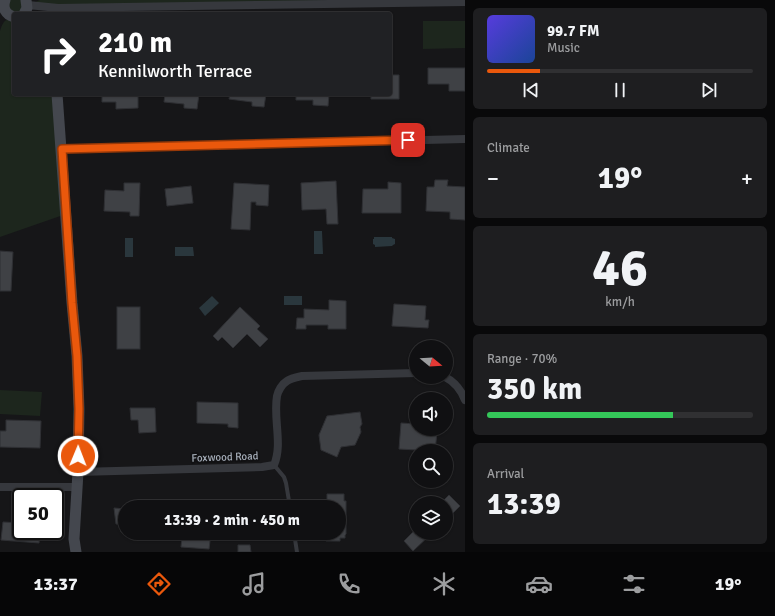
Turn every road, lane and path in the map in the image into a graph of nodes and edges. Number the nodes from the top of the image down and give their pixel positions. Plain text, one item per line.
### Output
1 (40, 0) edge
2 (3, 2) edge
3 (465, 2) edge
4 (179, 3) edge
5 (26, 6) edge
6 (12, 16) edge
7 (57, 96) edge
8 (465, 139) edge
9 (62, 149) junction
10 (409, 373) edge
11 (453, 382) edge
12 (465, 400) edge
13 (274, 465) junction
14 (78, 472) junction
15 (0, 486) edge
16 (77, 488) junction
17 (289, 500) edge
18 (295, 540) edge
19 (76, 552) edge
20 (296, 552) edge

1 - 5 street
2 - 6 main road
3 - 4 street
4 - 5 street
7 - 9 main road
8 - 9 street
9 - 14 main road
10 - 13 street, Foxwood Road
11 - 12 street
13 - 14 street, Foxwood Road
13 - 17 lane
14 - 16 main road
15 - 16 street
16 - 19 main road
18 - 20 lane

